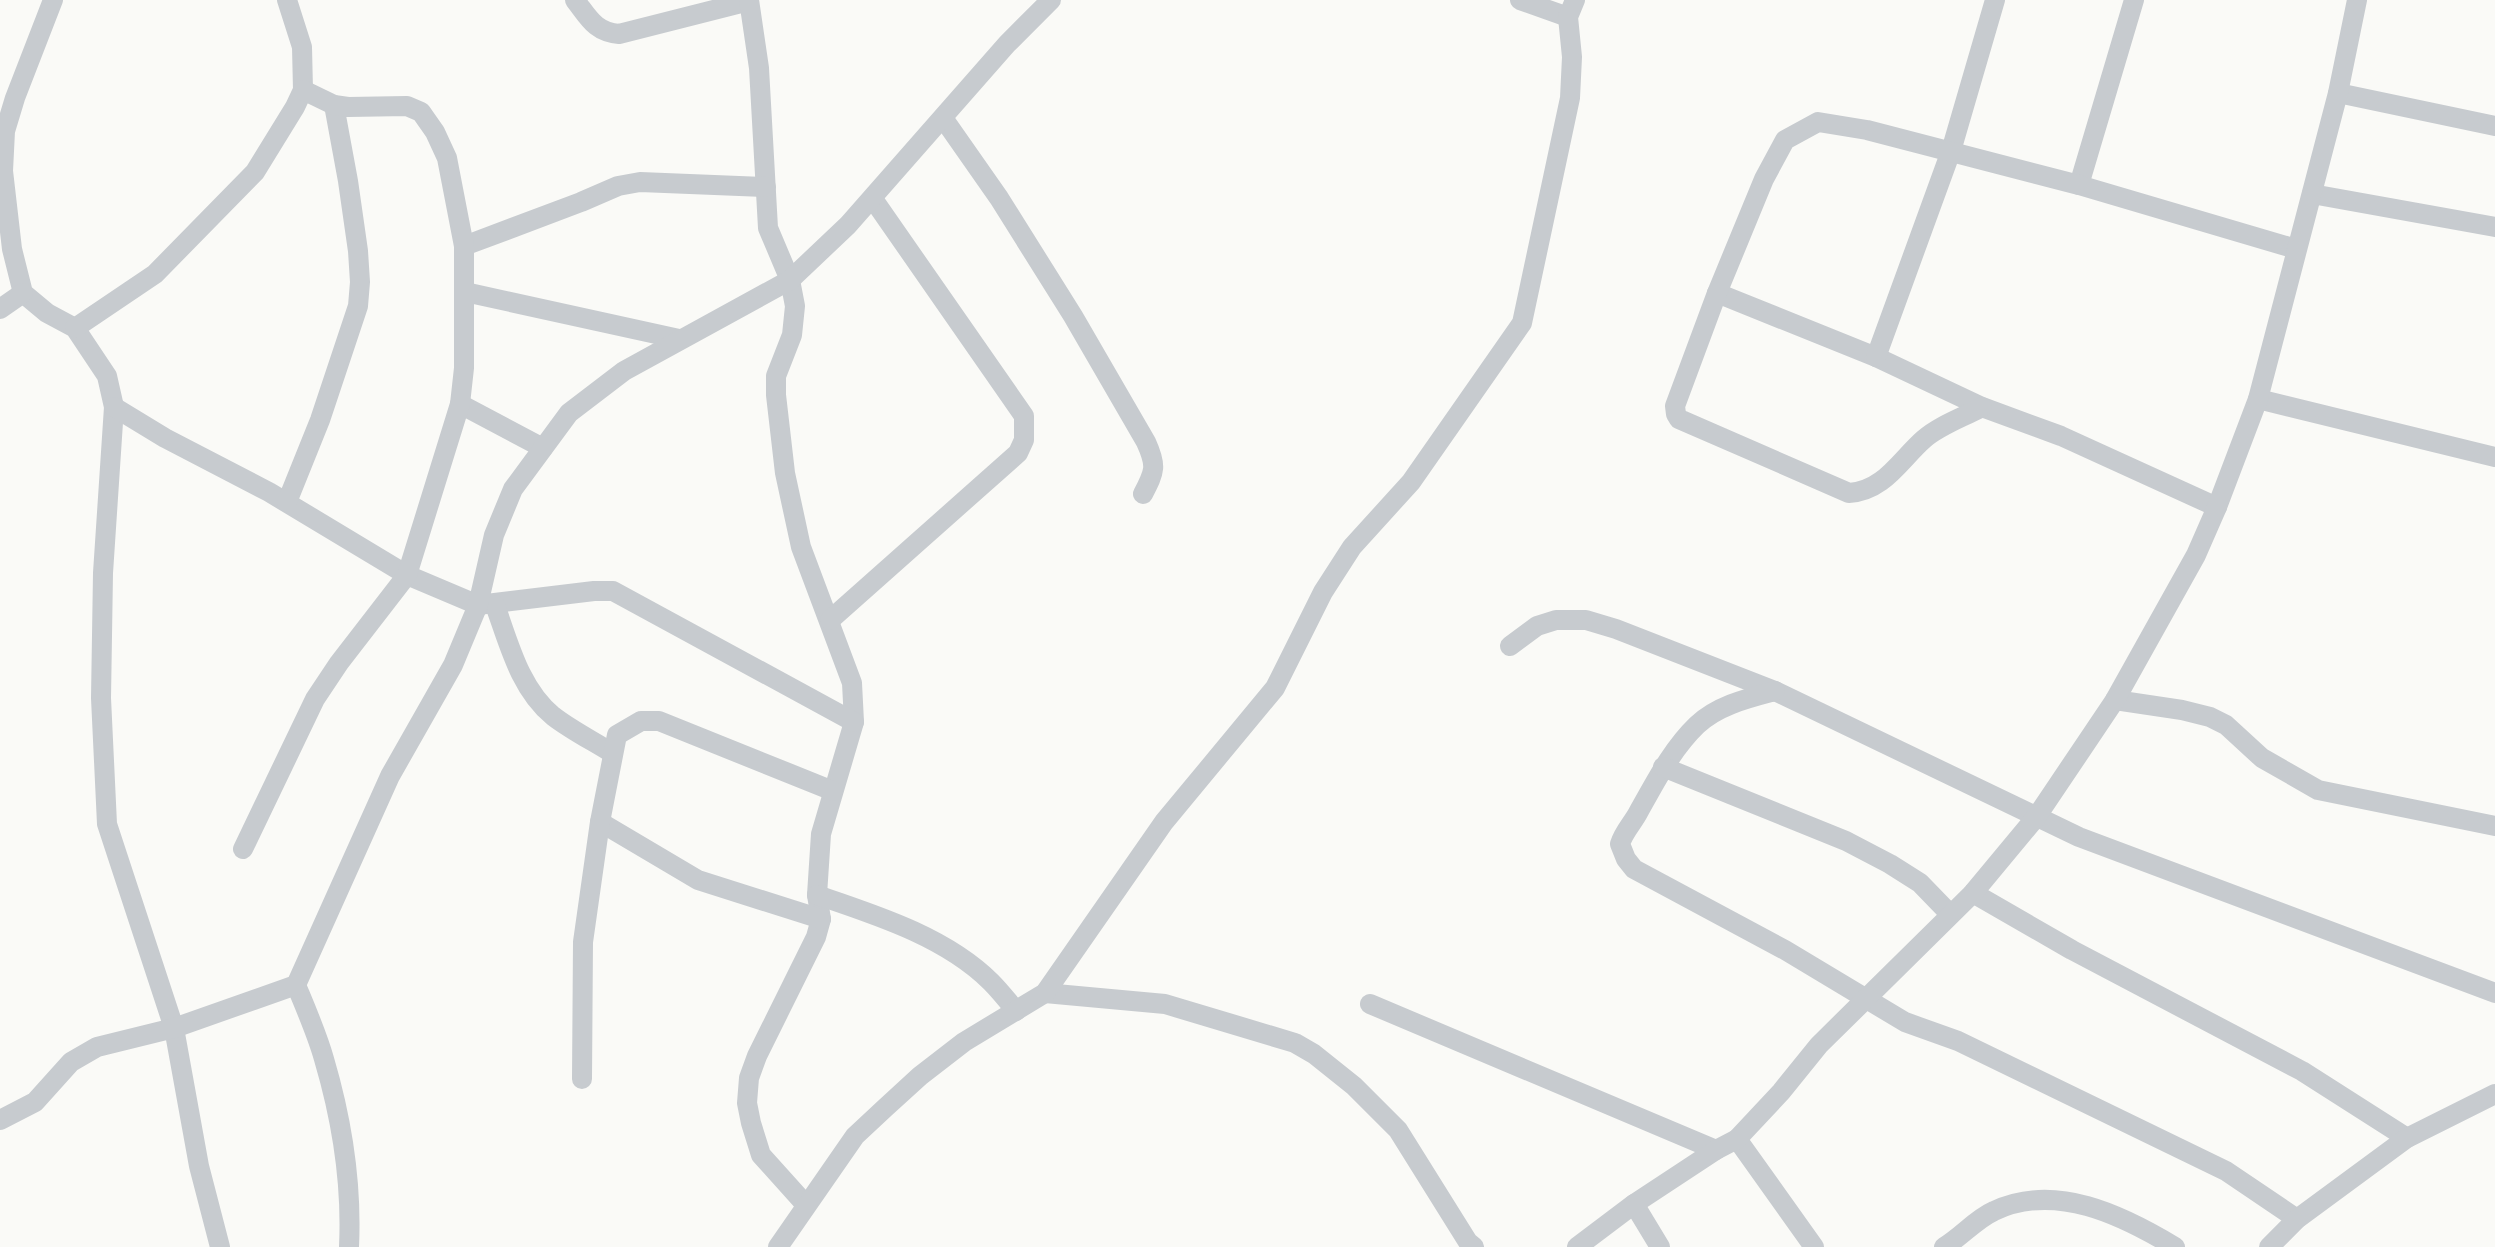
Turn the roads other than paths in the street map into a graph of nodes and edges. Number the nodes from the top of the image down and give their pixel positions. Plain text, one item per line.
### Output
1 (53, 0) edge
2 (287, 0) edge
3 (575, 0) edge
4 (1051, 0) edge
5 (1520, 0) edge
6 (1994, 0) edge
7 (2134, 0) edge
8 (2357, 0) edge
9 (749, 1) edge
10 (1572, 8) edge
11 (303, 90) junction
12 (2338, 93) junction
13 (334, 105) junction
14 (944, 118) junction
15 (2495, 126) edge
16 (1951, 151) junction
17 (2080, 185) junction
18 (766, 187) junction
19 (2312, 194) junction
20 (872, 199) junction
21 (2495, 227) edge
22 (464, 246) junction
23 (2296, 249) junction
24 (790, 280) junction
25 (465, 292) junction
26 (23, 293) junction
27 (1716, 293) junction
28 (0, 309) edge
29 (75, 328) junction
30 (679, 339) junction
31 (1876, 357) junction
32 (2258, 398) junction
33 (460, 404) junction
34 (114, 407) junction
35 (1982, 408) junction
36 (543, 448) junction
37 (2495, 457) edge
38 (1143, 494) dead end
39 (287, 502) junction
40 (2218, 507) junction
41 (407, 574) junction
42 (486, 605) junction
43 (830, 620) junction
44 (1510, 646) dead end
45 (1775, 691) junction
46 (2115, 700) junction
47 (854, 722) junction
48 (612, 753) junction
49 (1663, 768) junction
50 (833, 790) junction
51 (2037, 816) junction
52 (600, 822) junction
53 (2495, 826) edge
54 (243, 850) dead end
55 (1973, 893) junction
56 (817, 895) junction
57 (1950, 914) junction
58 (821, 919) junction
59 (296, 984) junction
60 (2495, 993) edge
61 (1045, 994) junction
62 (1864, 1000) junction
63 (1370, 1004) dead end
64 (1016, 1010) junction
65 (174, 1028) junction
66 (582, 1079) dead end
67 (2495, 1094) edge
68 (0, 1120) edge
69 (2406, 1138) junction
70 (1738, 1139) junction
71 (1716, 1150) junction
72 (1634, 1204) junction
73 (806, 1205) junction
74 (2296, 1219) junction
75 (1951, 1245) edge
76 (220, 1247) edge
77 (349, 1247) edge
78 (778, 1247) edge
79 (1474, 1247) edge
80 (1577, 1247) edge
81 (1660, 1247) edge
82 (1814, 1247) edge
83 (2175, 1247) edge
84 (2268, 1247) edge

1 - 26 street
2 - 11 street
3 - 9 street
4 - 14 street
5 - 10 street
6 - 16 street
7 - 17 street
8 - 12 street
9 - 18 street
10 - 61 street
11 - 13 street
11 - 29 street
12 - 15 street
12 - 19 street
13 - 22 street
13 - 39 street
14 - 20 street
14 - 38 street
16 - 17 street
16 - 27 street
16 - 31 street
17 - 23 street
18 - 22 street
18 - 24 street
19 - 21 street
19 - 23 street
20 - 24 street
20 - 43 street
22 - 25 street
23 - 32 street
24 - 30 street
24 - 43 street
25 - 30 street
25 - 33 street
26 - 28 street
26 - 29 street
27 - 31 street
27 - 35 street
29 - 34 street
30 - 36 street
31 - 35 street
32 - 37 street
32 - 40 street
33 - 36 street
33 - 41 street
34 - 39 street
34 - 65 street
35 - 40 street
36 - 42 street
39 - 41 street
40 - 46 street
41 - 42 street
41 - 54 street
42 - 47 street
42 - 48 street
42 - 59 street
43 - 47 street
44 - 45 street
45 - 49 street
45 - 51 street
46 - 51 street
46 - 53 street
47 - 50 street
48 - 50 street
48 - 52 street
49 - 57 street
49 - 62 street
50 - 56 street
51 - 55 street
51 - 60 street
52 - 58 street
52 - 66 street
55 - 57 street
55 - 69 street
56 - 58 street
56 - 64 street
57 - 62 street
58 - 73 street
59 - 65 street
59 - 77 street
61 - 64 street
61 - 79 street
62 - 70 street
62 - 74 street
63 - 71 street
64 - 73 street
65 - 68 street
65 - 76 street
67 - 69 street
69 - 74 street
70 - 71 street
70 - 82 street
71 - 72 street
72 - 80 street
72 - 81 street
73 - 78 street
74 - 84 street
75 - 83 street

